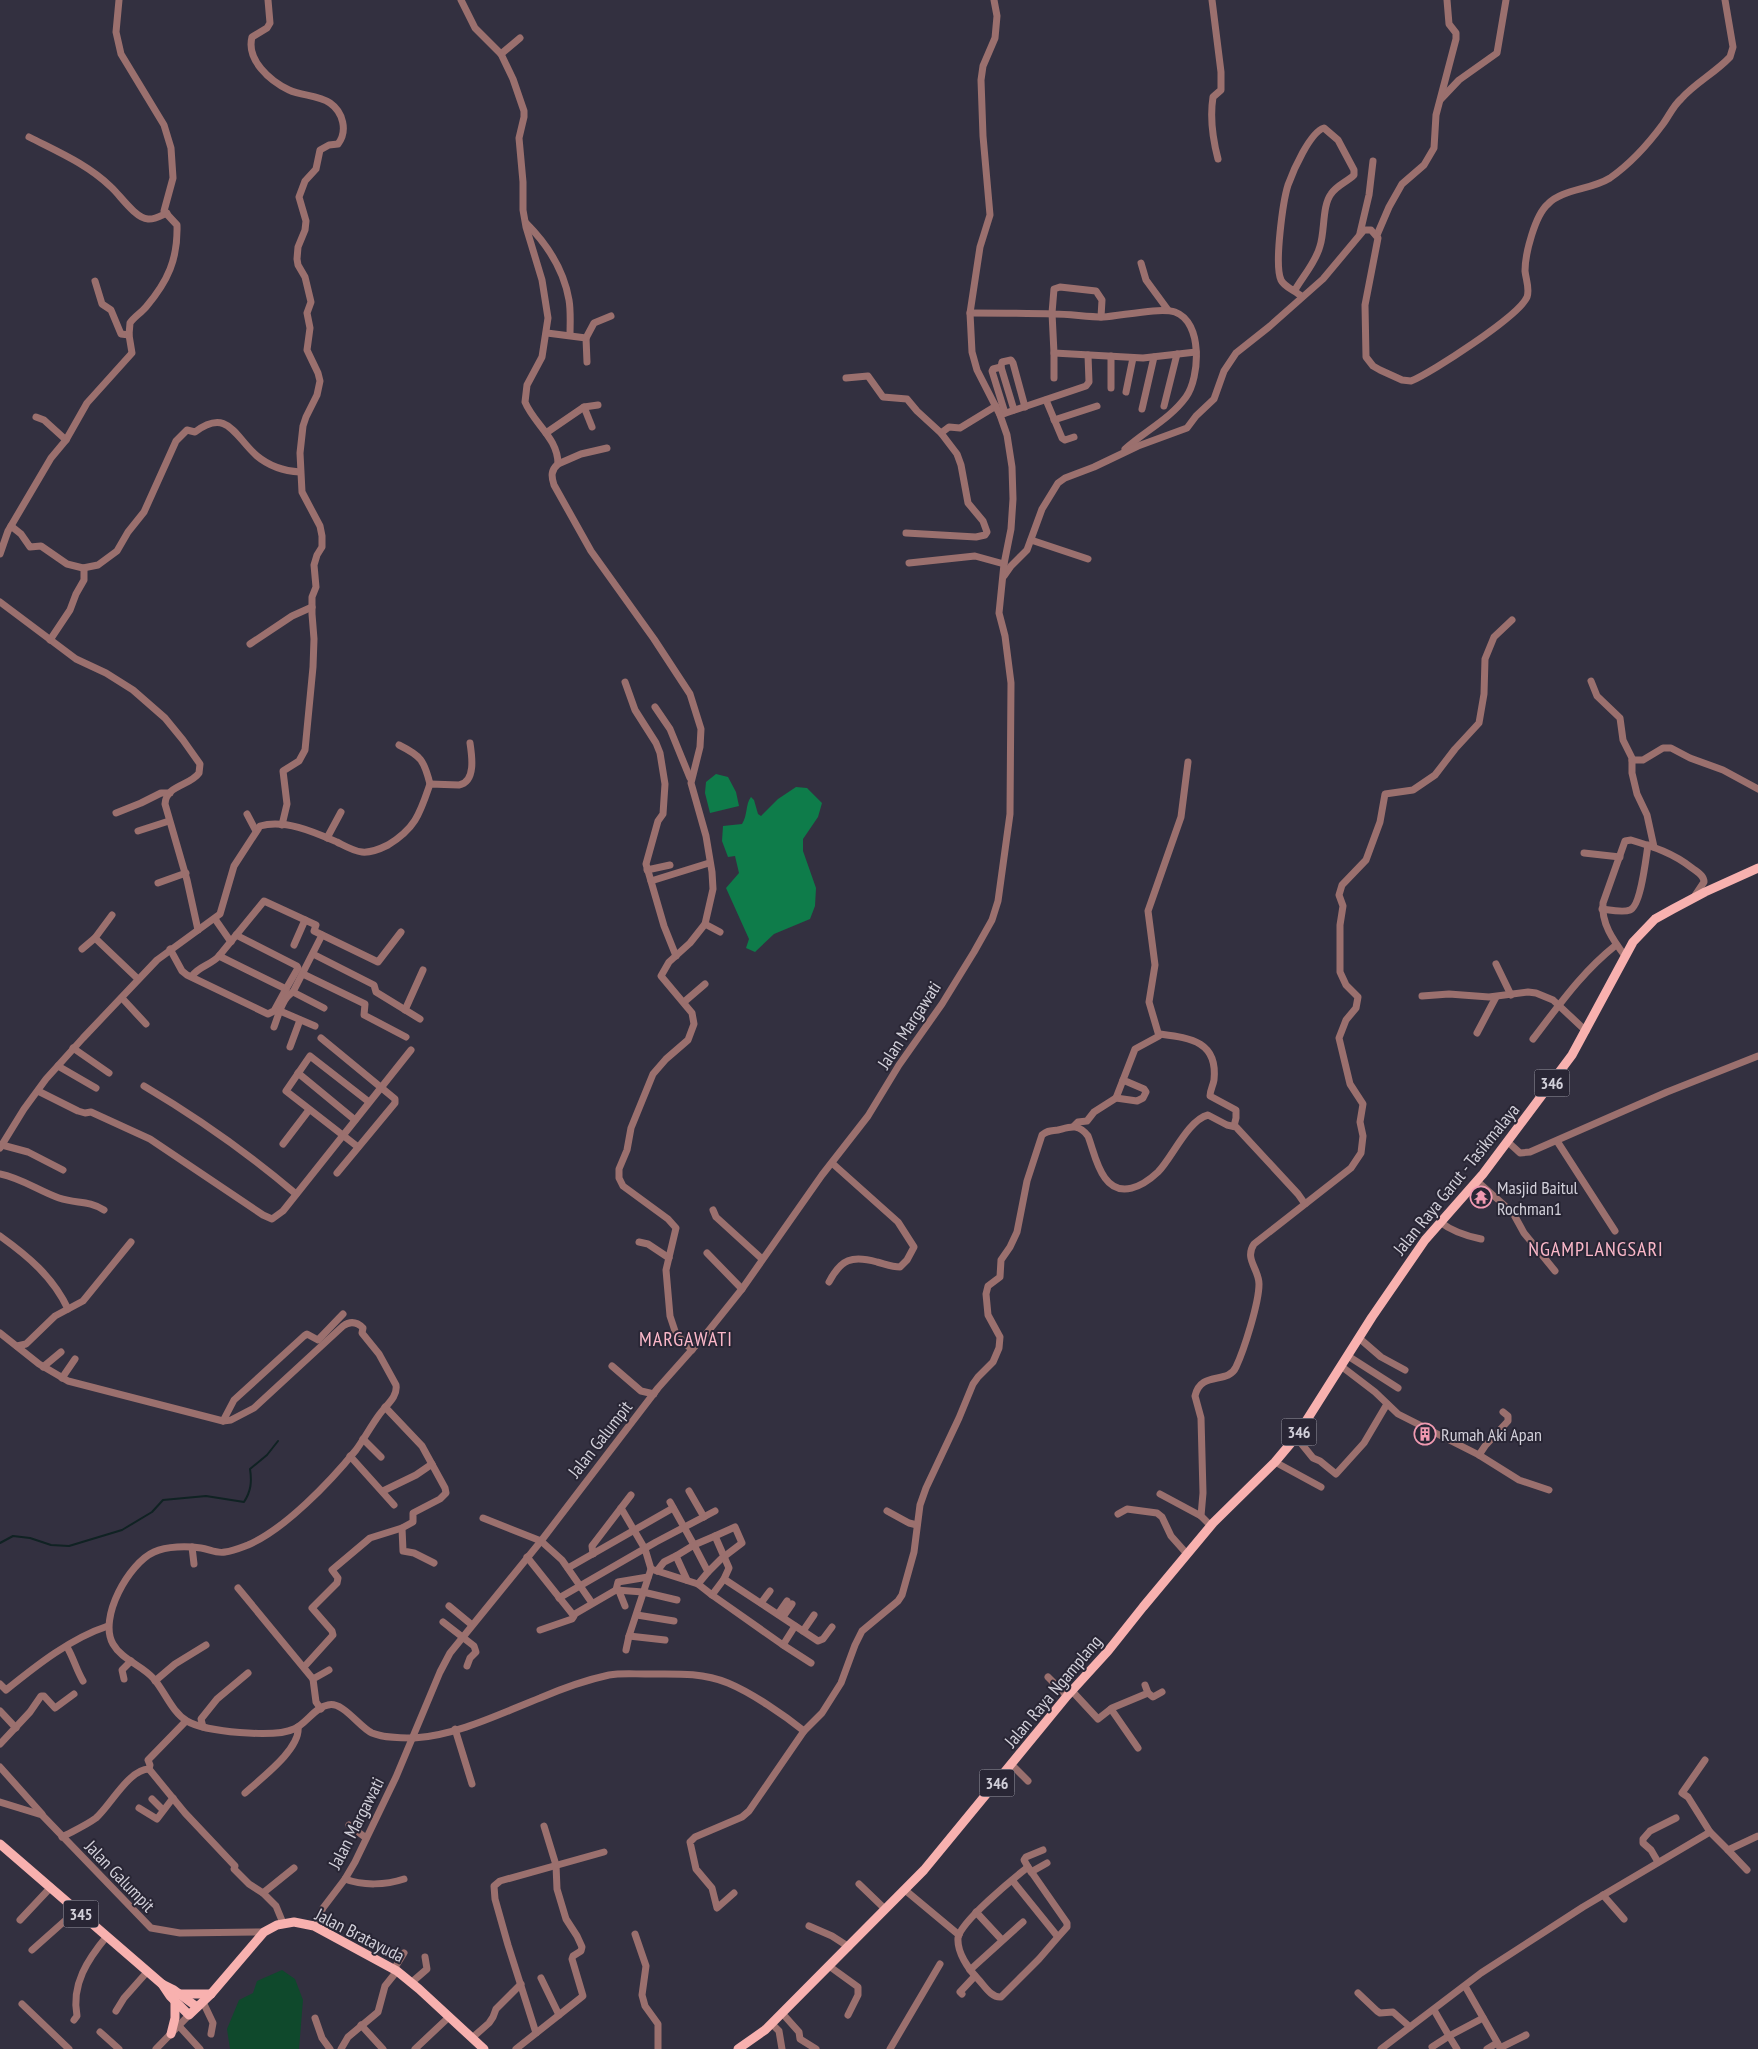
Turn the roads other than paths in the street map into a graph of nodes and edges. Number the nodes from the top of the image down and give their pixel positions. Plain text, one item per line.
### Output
1 (118, 0) edge
2 (268, 0) edge
3 (461, 0) edge
4 (994, 0) edge
5 (1212, 0) edge
6 (1447, 0) edge
7 (1506, 0) edge
8 (1725, 0) edge
9 (520, 38) dead end
10 (501, 54) junction
11 (1439, 102) junction
12 (29, 137) dead end
13 (1218, 158) dead end
14 (1373, 160) dead end
15 (167, 213) junction
16 (524, 222) junction
17 (1360, 233) junction
18 (1377, 236) junction
19 (1141, 263) dead end
20 (95, 281) dead end
21 (1295, 290) junction
22 (1301, 296) junction
23 (1168, 310) junction
24 (970, 313) junction
25 (1052, 314) junction
26 (611, 316) dead end
27 (1102, 317) junction
28 (546, 333) junction
29 (129, 335) junction
30 (570, 335) junction
31 (586, 338) junction
32 (1196, 352) junction
33 (1054, 353) junction
34 (1177, 354) junction
35 (1088, 355) junction
36 (1111, 356) junction
37 (1154, 357) junction
38 (1133, 358) junction
39 (587, 362) dead end
40 (1001, 367) junction
41 (846, 378) dead end
42 (1054, 378) dead end
43 (1111, 388) dead end
44 (1126, 392) dead end
45 (1046, 400) junction
46 (598, 405) dead end
47 (996, 406) junction
48 (1097, 406) dead end
49 (1164, 406) dead end
50 (584, 407) junction
51 (1025, 407) junction
52 (1142, 409) dead end
53 (1014, 410) junction
54 (1003, 414) junction
55 (36, 417) dead end
56 (1054, 420) junction
57 (592, 427) dead end
58 (941, 432) junction
59 (546, 433) junction
60 (1074, 437) dead end
61 (66, 440) junction
62 (607, 448) dead end
63 (1120, 454) junction
64 (558, 464) junction
65 (300, 472) junction
66 (11, 526) junction
67 (906, 533) dead end
68 (1031, 540) junction
69 (0, 554) edge
70 (1088, 559) dead end
71 (909, 562) dead end
72 (1004, 564) junction
73 (84, 568) junction
74 (1003, 578) junction
75 (0, 602) edge
76 (312, 606) junction
77 (1512, 620) dead end
78 (50, 640) junction
79 (250, 644) dead end
80 (625, 682) dead end
81 (1591, 682) dead end
82 (655, 707) dead end
83 (470, 743) dead end
84 (399, 745) dead end
85 (1632, 760) junction
86 (1188, 762) dead end
87 (690, 778) junction
88 (430, 784) junction
89 (1758, 789) edge
90 (170, 793) junction
91 (341, 812) dead end
92 (116, 813) dead end
93 (247, 814) dead end
94 (169, 821) junction
95 (282, 825) junction
96 (138, 831) dead end
97 (256, 831) junction
98 (327, 838) junction
99 (1651, 846) junction
100 (1584, 853) dead end
101 (1620, 857) junction
102 (710, 863) junction
103 (670, 865) dead end
104 (1758, 868) edge
105 (647, 870) junction
106 (186, 873) junction
107 (651, 881) junction
108 (158, 883) dead end
109 (1694, 897) junction
110 (1602, 909) junction
111 (112, 915) dead end
112 (215, 919) junction
113 (305, 920) junction
114 (705, 924) junction
115 (198, 930) junction
116 (401, 932) dead end
117 (720, 932) dead end
118 (236, 935) junction
119 (322, 935) junction
120 (95, 938) junction
121 (231, 942) junction
122 (1616, 944) junction
123 (294, 945) dead end
124 (82, 949) dead end
125 (170, 949) junction
126 (313, 954) junction
127 (219, 956) junction
128 (676, 956) junction
129 (1625, 956) junction
130 (1496, 964) dead end
131 (423, 970) dead end
132 (303, 974) junction
133 (192, 976) junction
134 (138, 979) junction
135 (704, 984) dead end
136 (286, 989) junction
137 (293, 992) junction
138 (1511, 995) junction
139 (1422, 996) dead end
140 (1496, 997) junction
141 (122, 998) junction
142 (684, 1002) junction
143 (1559, 1005) junction
144 (324, 1008) dead end
145 (405, 1010) junction
146 (280, 1011) junction
147 (420, 1019) dead end
148 (300, 1020) junction
149 (146, 1024) dead end
150 (315, 1026) dead end
151 (274, 1028) dead end
152 (1586, 1031) junction
153 (1477, 1033) dead end
154 (1160, 1034) junction
155 (406, 1037) dead end
156 (322, 1038) dead end
157 (1534, 1039) dead end
158 (73, 1048) junction
159 (290, 1048) dead end
160 (411, 1050) dead end
161 (1758, 1056) edge
162 (58, 1066) junction
163 (109, 1073) dead end
164 (298, 1073) junction
165 (1123, 1080) junction
166 (144, 1086) dead end
167 (382, 1086) junction
168 (96, 1088) dead end
169 (38, 1091) junction
170 (1116, 1098) junction
171 (370, 1102) junction
172 (310, 1110) junction
173 (356, 1120) junction
174 (1233, 1124) junction
175 (1073, 1126) junction
176 (343, 1136) junction
177 (1557, 1141) junction
178 (1508, 1142) junction
179 (283, 1144) dead end
180 (1, 1146) edge
181 (358, 1147) junction
182 (832, 1162) junction
183 (63, 1170) dead end
184 (336, 1173) dead end
185 (0, 1174) edge
186 (822, 1175) joint
187 (1478, 1181) junction
188 (296, 1194) junction
189 (1304, 1204) junction
190 (104, 1210) dead end
191 (713, 1210) dead end
192 (1440, 1222) junction
193 (1615, 1231) dead end
194 (0, 1236) edge
195 (1481, 1238) dead end
196 (130, 1242) dead end
197 (639, 1242) dead end
198 (707, 1253) dead end
199 (669, 1258) junction
200 (762, 1260) junction
201 (1555, 1271) dead end
202 (829, 1282) dead end
203 (742, 1289) junction
204 (68, 1309) junction
205 (344, 1314) dead end
206 (0, 1333) edge
207 (1361, 1334) junction
208 (18, 1346) junction
209 (692, 1350) junction
210 (62, 1352) dead end
211 (1348, 1356) junction
212 (75, 1359) dead end
213 (46, 1365) junction
214 (612, 1366) dead end
215 (1341, 1366) junction
216 (1405, 1370) dead end
217 (64, 1375) junction
218 (1398, 1388) dead end
219 (654, 1394) junction
220 (1387, 1404) junction
221 (386, 1409) junction
222 (1503, 1412) dead end
223 (224, 1417) junction
224 (1296, 1437) junction
225 (365, 1441) junction
226 (1479, 1456) junction
227 (381, 1457) dead end
228 (352, 1458) junction
229 (1275, 1462) junction
230 (432, 1464) junction
231 (1321, 1487) dead end
232 (1549, 1490) dead end
233 (383, 1491) junction
234 (689, 1491) dead end
235 (1160, 1494) dead end
236 (631, 1495) dead end
237 (394, 1505) dead end
238 (621, 1508) junction
239 (715, 1511) dead end
240 (887, 1511) dead end
241 (1118, 1514) dead end
242 (1201, 1516) junction
243 (704, 1517) junction
244 (483, 1518) dead end
245 (1213, 1523) junction
246 (914, 1524) junction
247 (402, 1528) junction
248 (685, 1528) junction
249 (634, 1531) junction
250 (715, 1536) junction
251 (541, 1541) junction
252 (694, 1545) junction
253 (645, 1549) junction
254 (192, 1550) junction
255 (592, 1554) junction
256 (1187, 1554) junction
257 (676, 1556) junction
258 (725, 1556) junction
259 (528, 1557) junction
260 (434, 1563) dead end
261 (194, 1564) dead end
262 (568, 1568) junction
263 (654, 1570) junction
264 (708, 1572) junction
265 (648, 1577) junction
266 (724, 1579) junction
267 (687, 1580) junction
268 (698, 1584) junction
269 (579, 1586) junction
270 (238, 1588) dead end
271 (617, 1591) junction
272 (770, 1591) dead end
273 (643, 1592) junction
274 (712, 1595) junction
275 (560, 1598) junction
276 (678, 1600) dead end
277 (790, 1602) dead end
278 (592, 1603) junction
279 (761, 1604) junction
280 (449, 1606) dead end
281 (625, 1606) dead end
282 (573, 1615) junction
283 (637, 1615) junction
284 (814, 1615) dead end
285 (781, 1616) junction
286 (674, 1621) dead end
287 (443, 1622) dead end
288 (108, 1626) junction
289 (472, 1626) junction
290 (795, 1626) junction
291 (832, 1627) dead end
292 (540, 1630) dead end
293 (803, 1631) junction
294 (629, 1636) junction
295 (462, 1637) junction
296 (665, 1640) dead end
297 (206, 1645) dead end
298 (782, 1645) junction
299 (67, 1647) junction
300 (626, 1650) dead end
301 (131, 1661) junction
302 (810, 1663) dead end
303 (467, 1666) dead end
304 (304, 1667) junction
305 (329, 1670) dead end
306 (248, 1673) dead end
307 (1048, 1677) dead end
308 (124, 1679) dead end
309 (157, 1679) junction
310 (313, 1679) junction
311 (83, 1681) dead end
312 (0, 1684) edge
313 (1145, 1685) dead end
314 (1162, 1692) dead end
315 (1148, 1693) junction
316 (74, 1694) dead end
317 (1070, 1694) junction
318 (318, 1705) junction
319 (1111, 1709) junction
320 (0, 1712) edge
321 (186, 1721) junction
322 (202, 1724) junction
323 (298, 1727) junction
324 (16, 1728) junction
325 (455, 1729) junction
326 (804, 1731) junction
327 (414, 1734) junction
328 (0, 1744) edge
329 (1138, 1748) dead end
330 (1705, 1760) dead end
331 (1012, 1765) junction
332 (0, 1767) edge
333 (148, 1769) junction
334 (1028, 1781) dead end
335 (472, 1784) dead end
336 (245, 1793) dead end
337 (172, 1798) junction
338 (152, 1799) dead end
339 (0, 1802) edge
340 (139, 1808) dead end
341 (164, 1810) junction
342 (42, 1815) junction
343 (1676, 1818) dead end
344 (350, 1825) dead end
345 (544, 1826) dead end
346 (1710, 1832) junction
347 (1758, 1836) edge
348 (62, 1837) junction
349 (366, 1838) junction
350 (0, 1844) edge
351 (1043, 1850) dead end
352 (1728, 1850) junction
353 (604, 1852) dead end
354 (1658, 1862) junction
355 (1047, 1863) dead end
356 (556, 1865) junction
357 (294, 1868) dead end
358 (1030, 1869) junction
359 (1747, 1870) dead end
360 (345, 1879) junction
361 (404, 1879) dead end
362 (1012, 1880) junction
363 (859, 1884) dead end
364 (51, 1887) junction
365 (905, 1890) junction
366 (263, 1893) junction
367 (734, 1893) dead end
368 (1603, 1895) junction
369 (885, 1909) junction
370 (77, 1910) junction
371 (976, 1912) junction
372 (1624, 1918) dead end
373 (20, 1920) dead end
374 (1023, 1922) dead end
375 (283, 1923) junction
376 (314, 1926) junction
377 (809, 1926) dead end
378 (264, 1932) junction
379 (635, 1934) dead end
380 (959, 1935) junction
381 (107, 1936) junction
382 (1058, 1937) junction
383 (1002, 1940) junction
384 (848, 1947) junction
385 (32, 1950) dead end
386 (404, 1953) dead end
387 (426, 1957) dead end
388 (940, 1964) dead end
389 (829, 1966) junction
390 (395, 1970) junction
391 (970, 1970) junction
392 (147, 1972) junction
393 (542, 1978) dead end
394 (412, 1982) junction
395 (521, 1984) junction
396 (1465, 1986) junction
397 (1358, 1993) dead end
398 (211, 1994) junction
399 (177, 1997) junction
400 (22, 2004) dead end
401 (200, 2005) junction
402 (1434, 2010) junction
403 (116, 2011) dead end
404 (782, 2013) junction
405 (848, 2014) dead end
406 (189, 2015) junction
407 (559, 2015) junction
408 (315, 2018) dead end
409 (449, 2018) junction
410 (1483, 2018) junction
411 (74, 2020) dead end
412 (361, 2025) junction
413 (179, 2026) junction
414 (768, 2027) junction
415 (1410, 2027) junction
416 (100, 2032) dead end
417 (536, 2032) junction
418 (171, 2034) junction
419 (211, 2034) dead end
420 (1526, 2035) dead end
421 (1449, 2036) junction
422 (472, 2038) junction
423 (1432, 2047) dead end
424 (1499, 2047) edge
425 (1385, 2048) edge
426 (69, 2049) edge
427 (119, 2049) edge
428 (156, 2049) edge
429 (200, 2049) edge
430 (330, 2049) edge
431 (341, 2049) edge
432 (383, 2049) edge
433 (415, 2049) edge
434 (484, 2049) edge
435 (516, 2049) edge
436 (658, 2049) edge
437 (738, 2049) edge
438 (783, 2049) edge
439 (816, 2049) edge
440 (890, 2049) edge
441 (1457, 2049) edge
442 (1487, 2049) edge

1 - 15 street
2 - 65 street
3 - 10 street
4 - 24 street
5 - 13 street
6 - 11 street
7 - 11 street
8 - 18 street
9 - 10 street
10 - 16 street
11 - 18 street
12 - 15 street
14 - 17 street
15 - 29 street
16 - 28 street
16 - 30 street
17 - 18 street
17 - 22 street
19 - 23 street
20 - 29 street
21 - 21 street
21 - 22 street
22 - 63 street
23 - 27 street
23 - 32 street
24 - 25 street
24 - 47 street
25 - 27 street
25 - 27 street
25 - 33 street
26 - 31 street
28 - 30 street
28 - 59 street
29 - 61 street
30 - 31 street
31 - 39 street
32 - 34 street
32 - 63 street
33 - 35 street
33 - 42 street
34 - 37 street
34 - 49 street
35 - 36 street
35 - 45 street
36 - 38 street
36 - 43 street
37 - 38 street
37 - 52 street
38 - 44 street
40 - 51 street
40 - 53 street
40 - 54 street
41 - 58 street
45 - 51 street
45 - 56 street
46 - 50 street
47 - 54 street
47 - 58 street
48 - 56 street
50 - 57 street
50 - 59 street
51 - 53 street
53 - 54 street
54 - 72 street, Jalan Margawati
55 - 61 street
56 - 60 street
58 - 67 street
59 - 64 street
61 - 66 street
62 - 64 street
63 - 68 street
64 - 87 street
65 - 73 street
65 - 76 street
66 - 69 street
66 - 73 street
68 - 70 street
68 - 74 street
71 - 72 street
72 - 74 street, Jalan Margawati
73 - 78 street
74 - 182 street, Jalan Margawati
75 - 78 street
76 - 79 street
76 - 95 street
77 - 189 street
78 - 90 street
80 - 105 street
81 - 85 street
82 - 87 street
83 - 88 street
84 - 88 street
85 - 89 street
85 - 99 street
86 - 154 street
87 - 102 street
88 - 98 street
90 - 92 street
90 - 94 street
91 - 98 street
93 - 97 street
94 - 96 street
94 - 106 street
95 - 97 street
95 - 98 street
97 - 112 street
99 - 101 street
99 - 109 street
99 - 110 street
100 - 101 street
101 - 110 street
102 - 107 street
102 - 114 street
103 - 105 street
104 - 109 main road, Jalan Raya Garut - Tasikmalaya / 346
105 - 107 street
106 - 108 street
106 - 115 street
107 - 128 street
109 - 129 main road, Jalan Raya Garut - Tasikmalaya / 346
110 - 122 street
111 - 120 street
112 - 115 street
112 - 121 street
113 - 118 street
113 - 119 street
113 - 123 street
114 - 117 street
114 - 128 street
115 - 125 street
116 - 119 street
118 - 121 street
118 - 136 street
119 - 126 street
120 - 124 street
120 - 134 street
121 - 127 street
122 - 129 street
122 - 143 street
125 - 133 street
125 - 134 street
126 - 132 street
126 - 145 street
127 - 133 street
127 - 136 street
128 - 142 street
129 - 152 main road, Jalan Raya Garut - Tasikmalaya / 346
130 - 138 street
131 - 145 street
132 - 137 street
132 - 155 street
133 - 136 street
134 - 141 street
135 - 142 street
137 - 144 street
137 - 146 street
138 - 140 street
138 - 143 street
139 - 140 street
140 - 153 street
141 - 149 street
141 - 158 street
142 - 199 street
143 - 152 street
143 - 157 street
145 - 147 street
146 - 148 street
146 - 151 street
148 - 150 street
148 - 159 street
152 - 178 main road, Jalan Raya Garut - Tasikmalaya / 346
154 - 165 street
154 - 174 street
156 - 167 street
158 - 162 street
158 - 163 street
160 - 167 street
161 - 177 street
162 - 168 street
162 - 169 street
164 - 171 street
164 - 172 street
164 - 173 street
165 - 170 street
165 - 170 street
166 - 188 street
167 - 171 street
167 - 181 street
169 - 180 street
169 - 188 street
170 - 175 street
171 - 173 street
172 - 176 street
172 - 179 street
173 - 176 street
174 - 175 street
174 - 189 street
175 - 246 street
176 - 181 street
176 - 188 street
177 - 178 street
177 - 193 street
178 - 187 main road, Jalan Raya Garut - Tasikmalaya / 346
180 - 183 street
181 - 184 street
182 - 186 street, Jalan Margawati
182 - 202 street
185 - 190 street
186 - 200 street, Jalan Galumpit
187 - 192 main road, Jalan Raya Garut - Tasikmalaya / 346
187 - 201 street
189 - 242 street
191 - 200 street
192 - 195 street
192 - 207 main road, Jalan Raya Garut - Tasikmalaya / 346
194 - 204 street
196 - 204 street
197 - 199 street
198 - 203 street
199 - 209 street
200 - 203 street, Jalan Galumpit
203 - 209 street, Jalan Galumpit
204 - 208 street
205 - 223 street
206 - 208 street
207 - 211 main road, Jalan Raya Ngamplang / 346
207 - 216 street
208 - 213 street
209 - 219 street, Jalan Galumpit
210 - 213 street
211 - 215 main road, Jalan Raya Ngamplang / 346
211 - 218 street
212 - 217 street
213 - 217 street
214 - 219 street
215 - 220 street
215 - 224 main road, Jalan Raya Ngamplang / 346
217 - 223 street
219 - 251 street, Jalan Galumpit
220 - 224 street
220 - 226 street
221 - 223 street
221 - 225 street
221 - 230 street
222 - 226 street
224 - 229 main road, Jalan Raya Ngamplang / 346
225 - 227 street
225 - 228 street
226 - 232 street
228 - 233 street
228 - 254 street
229 - 231 street
229 - 245 main road, Jalan Raya Ngamplang / 346
230 - 233 street
230 - 247 street
233 - 237 street
234 - 243 street
235 - 242 street
236 - 238 street
238 - 249 street
238 - 255 street
239 - 243 street
240 - 246 street
241 - 256 street
242 - 245 street
243 - 248 street
244 - 251 street
245 - 256 main road, Jalan Raya Ngamplang / 346
246 - 326 street
247 - 260 street
247 - 304 street
248 - 249 street
248 - 252 street
248 - 253 street
249 - 253 street
249 - 255 street
250 - 252 street
250 - 258 street
250 - 258 street
251 - 259 street, Jalan Galumpit
251 - 262 street
252 - 257 street
252 - 264 street
253 - 263 street
253 - 269 street
254 - 261 street
254 - 288 street
255 - 262 street
256 - 317 main road, Jalan Raya Ngamplang / 346
257 - 263 street
257 - 267 street
258 - 264 street
258 - 266 street
259 - 275 street
259 - 289 street, Jalan Galumpit
262 - 269 street
263 - 265 street
263 - 267 street
264 - 268 street
265 - 271 street
265 - 273 street
266 - 274 street
266 - 279 street
267 - 268 street
268 - 274 street
269 - 275 street
269 - 278 street
270 - 304 street
271 - 273 street
271 - 278 street
271 - 281 street
272 - 279 street
273 - 276 street
273 - 283 street
274 - 298 street
275 - 282 street
277 - 285 street
278 - 282 street
279 - 285 street
280 - 289 street
282 - 292 street
283 - 286 street
283 - 294 street
284 - 293 street
285 - 290 street
287 - 295 street
288 - 299 street
288 - 301 street
289 - 295 street, Jalan Galumpit
290 - 293 street
290 - 298 street
291 - 293 street
294 - 296 street
294 - 300 street
295 - 303 street
295 - 327 street, Jalan Galumpit
297 - 309 street
298 - 302 street
299 - 311 street
299 - 312 street
301 - 308 street
301 - 309 street
304 - 310 street
305 - 310 street
306 - 322 street
307 - 317 street
309 - 321 street
310 - 318 street
313 - 315 street
314 - 315 street
315 - 319 street
316 - 324 street
317 - 319 street
317 - 331 main road, Jalan Raya Ngamplang / 346
318 - 323 street
318 - 327 street
319 - 329 street
320 - 324 street
321 - 322 street
321 - 333 street
322 - 323 street
323 - 336 street
324 - 328 street
325 - 326 street
325 - 327 street
325 - 335 street
326 - 367 street
327 - 349 street, Jalan Margawati
330 - 346 street
331 - 334 street
331 - 365 main road, Jalan Raya Ngamplang / 346
332 - 342 street, Jalan Galumpit
333 - 337 street
333 - 348 street
337 - 341 street
337 - 366 street
338 - 341 street
339 - 342 street
340 - 341 street
342 - 348 street, Jalan Galumpit
343 - 354 street
344 - 349 street
345 - 356 street
346 - 352 street
346 - 354 street
347 - 352 street
348 - 378 street, Jalan Galumpit
349 - 360 street, Jalan Margawati
350 - 364 main road, 345
351 - 358 street
352 - 359 street
353 - 356 street
354 - 368 street
355 - 358 street
356 - 395 street
356 - 407 street
357 - 366 street
358 - 362 street
358 - 382 street
360 - 361 street
360 - 376 street, Jalan Margawati
362 - 371 street
362 - 382 street
363 - 369 street
364 - 370 main road, 345
364 - 373 street
365 - 369 main road, Jalan Raya Ngamplang / 346
365 - 380 street
366 - 375 street
368 - 372 street
368 - 396 street
369 - 384 main road, Jalan Raya Ngamplang / 346
370 - 381 main road, 345
370 - 385 street
371 - 380 street
371 - 383 street
374 - 383 street
375 - 376 main road, Jalan Bratayuda
375 - 378 main road, Jalan Bratayuda
376 - 390 main road, Jalan Bratayuda
377 - 384 street
378 - 398 main road, Jalan Bratayuda
379 - 436 street
380 - 391 street
381 - 392 main road, 345
381 - 411 street
382 - 391 street
383 - 391 street
384 - 389 main road, Jalan Raya Ngamplang / 346
386 - 390 street
387 - 394 street
388 - 440 street
389 - 404 main road, Jalan Raya Ngamplang / 346
389 - 405 street
390 - 394 main road, Jalan Bratayuda
390 - 412 street
392 - 399 main road, 345
392 - 403 street
393 - 407 street
394 - 409 main road, Jalan Bratayuda
395 - 417 street
395 - 422 street
396 - 402 street
396 - 410 street
397 - 415 street
398 - 399 main road
398 - 401 main road, Jalan Bratayuda
399 - 401 main road, 345
399 - 406 main road, 345
399 - 418 main road
400 - 426 street
401 - 406 main road, Jalan Bratayuda
401 - 419 street
402 - 415 street
402 - 421 street
404 - 414 main road, Jalan Raya Ngamplang / 346
404 - 439 street
406 - 413 street, Jalan Bratayuda
407 - 417 street
408 - 430 street
409 - 422 main road, Jalan Bratayuda
409 - 433 street
410 - 421 street
410 - 424 street
412 - 431 street
412 - 432 street
413 - 418 street, Jalan Bratayuda
413 - 429 street
414 - 437 main road, Jalan Raya Ngamplang / 346
414 - 438 street
415 - 425 street
416 - 427 street
417 - 435 street
418 - 428 street, Jalan Bratayuda
420 - 424 street
421 - 423 street
421 - 441 street
422 - 434 main road, Jalan Bratayuda
424 - 442 street

